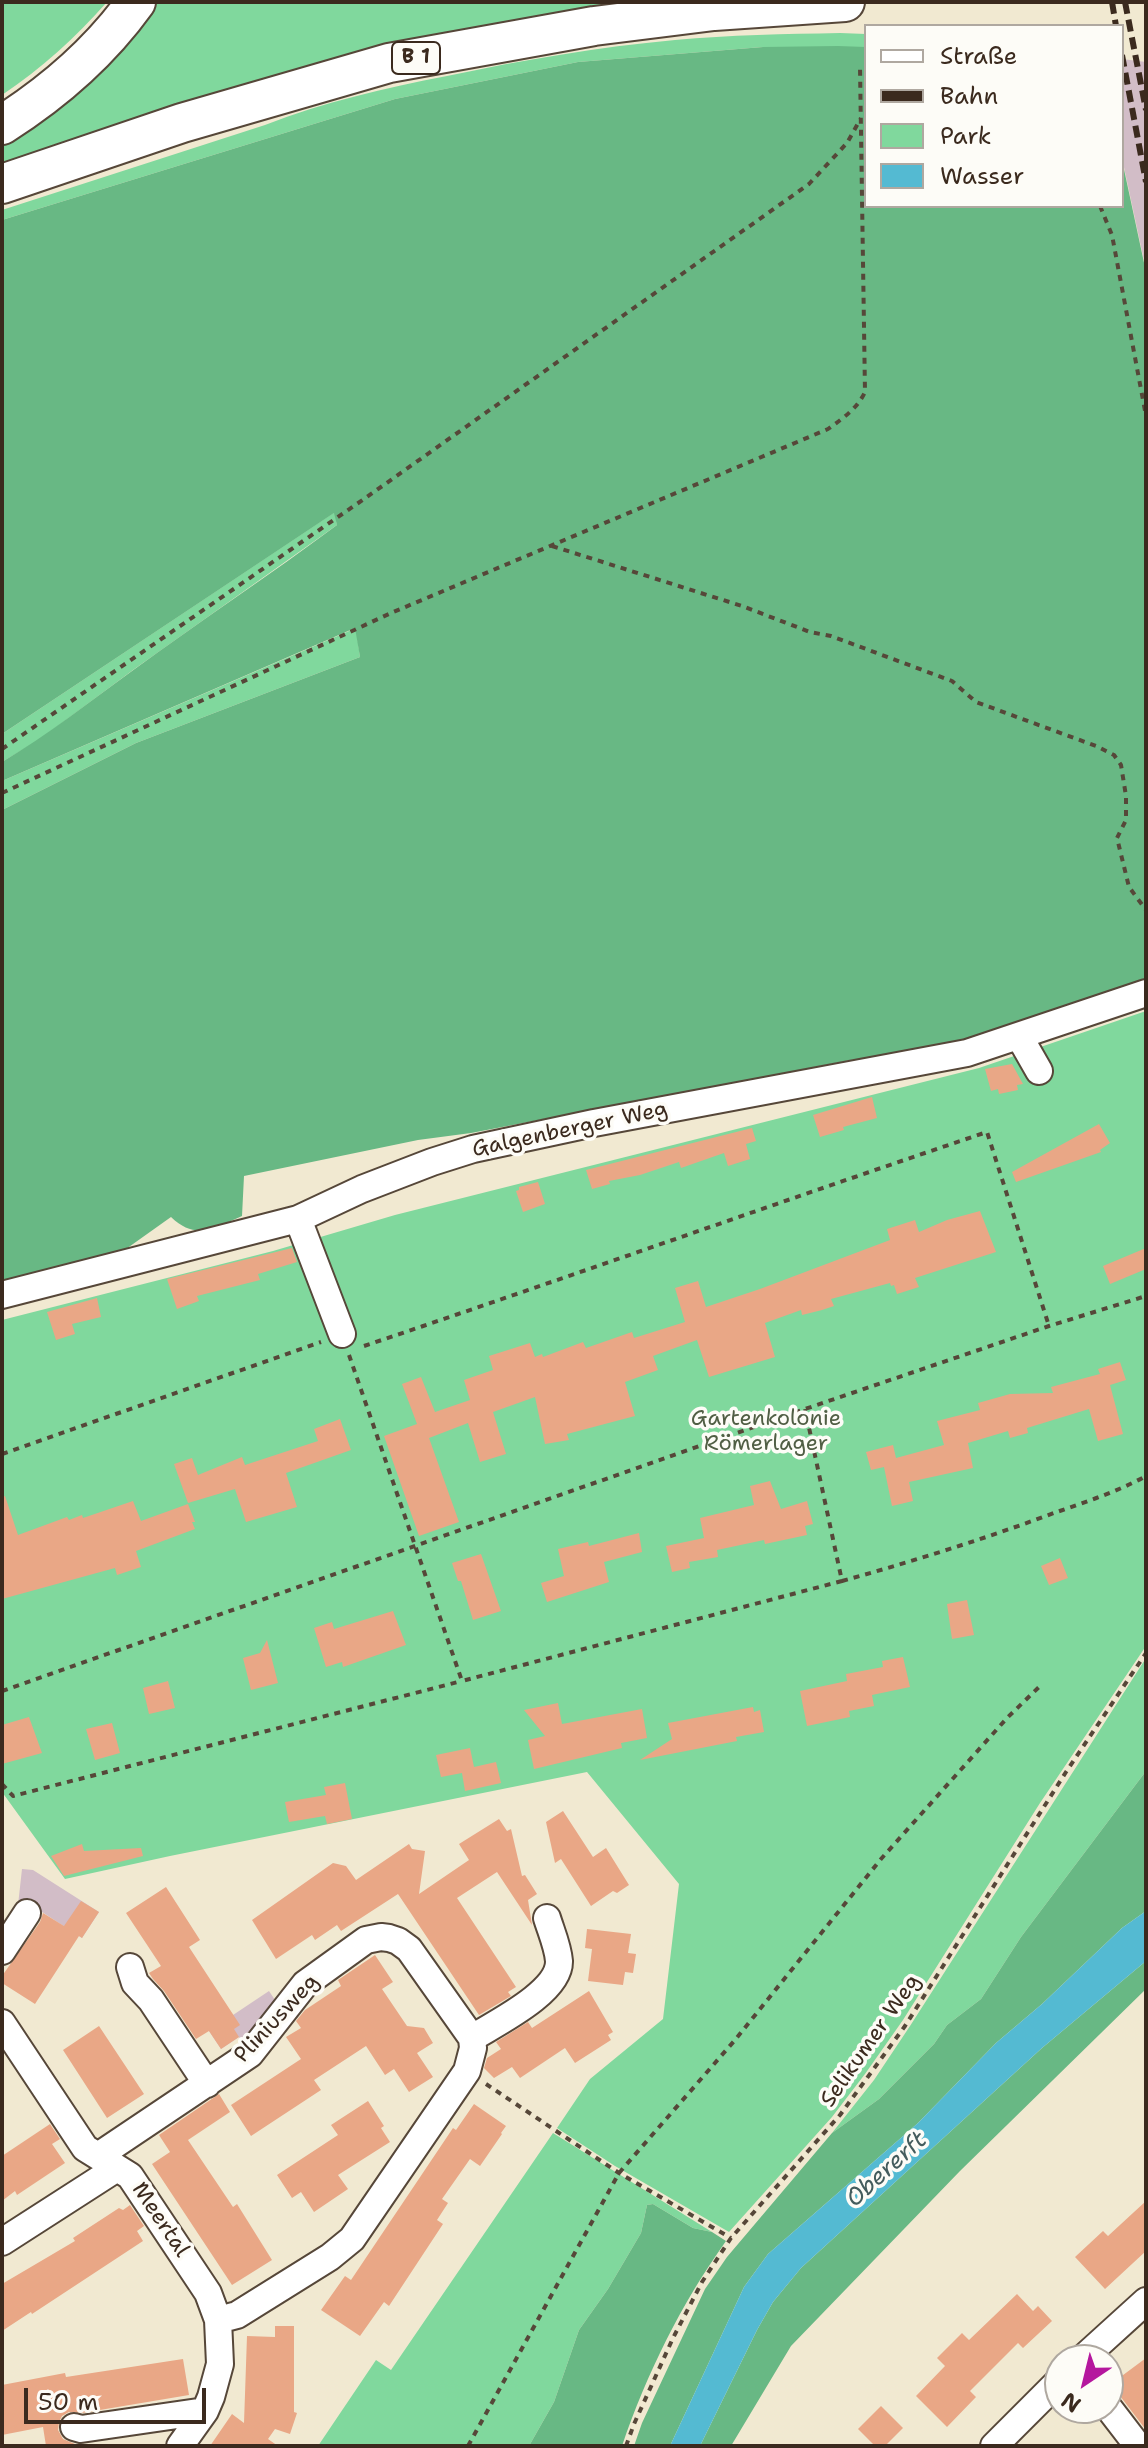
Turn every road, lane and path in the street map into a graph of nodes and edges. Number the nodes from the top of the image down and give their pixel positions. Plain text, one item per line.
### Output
1 (136, 2) edge
2 (845, 2) edge
3 (860, 67) dead end
4 (864, 116) edge
5 (2, 125) edge
6 (2, 184) edge
7 (864, 208) edge
8 (1101, 208) edge
9 (1146, 416) edge
10 (552, 546) junction
11 (2, 749) edge
12 (2, 793) edge
13 (1146, 910) edge
14 (1146, 993) edge
15 (1019, 1036) junction
16 (1039, 1071) dead end
17 (298, 1219) junction
18 (2, 1295) edge
19 (1146, 1296) edge
20 (1049, 1326) junction
21 (344, 1343) junction
22 (805, 1409) junction
23 (2, 1454) edge
24 (1146, 1476) edge
25 (416, 1546) junction
26 (842, 1581) junction
27 (1146, 1653) edge
28 (462, 1681) junction
29 (1039, 1687) dead end
30 (2, 1691) edge
31 (2, 1784) edge
32 (27, 1913) dead end
33 (547, 1918) dead end
34 (2, 1951) edge
35 (130, 1967) dead end
36 (2, 2023) edge
37 (472, 2038) junction
38 (467, 2071) junction
39 (207, 2084) junction
40 (107, 2162) junction
41 (619, 2173) junction
42 (731, 2238) junction
43 (2, 2242) edge
44 (1146, 2301) edge
45 (218, 2320) junction
46 (1099, 2344) edge
47 (1044, 2396) edge
48 (205, 2411) junction
49 (1121, 2424) edge
50 (74, 2427) dead end
51 (180, 2446) edge
52 (468, 2446) edge
53 (626, 2446) edge
54 (994, 2446) edge
55 (1138, 2446) edge

1 - 5 highway
2 - 6 highway, B 1
3 - 4 path
4 - 11 path
7 - 10 path
8 - 9 path
10 - 12 path
10 - 13 path
14 - 15 street, Galgenberger Weg
15 - 16 street
15 - 17 street, Galgenberger Weg
17 - 18 street, Galgenberger Weg
17 - 21 street
19 - 20 path
20 - 21 path
20 - 22 path
21 - 23 path
21 - 25 path
22 - 25 path
22 - 26 path
24 - 26 path
25 - 28 path
25 - 30 path
26 - 28 path
27 - 42 path, Selikumer Weg
28 - 31 path
29 - 41 path
32 - 34 street
33 - 37 street
35 - 39 street
36 - 40 street, Meertal
37 - 38 street
37 - 39 street, Pliniusweg
38 - 41 path
38 - 45 street
39 - 40 street, Pliniusweg
40 - 43 street, Pliniusweg
40 - 45 street, Meertal
41 - 42 path
41 - 52 path
42 - 53 path, Selikumer Weg
44 - 46 street
45 - 48 street, Meertal
47 - 54 street
48 - 50 street
48 - 51 street, Meertal
49 - 55 street

